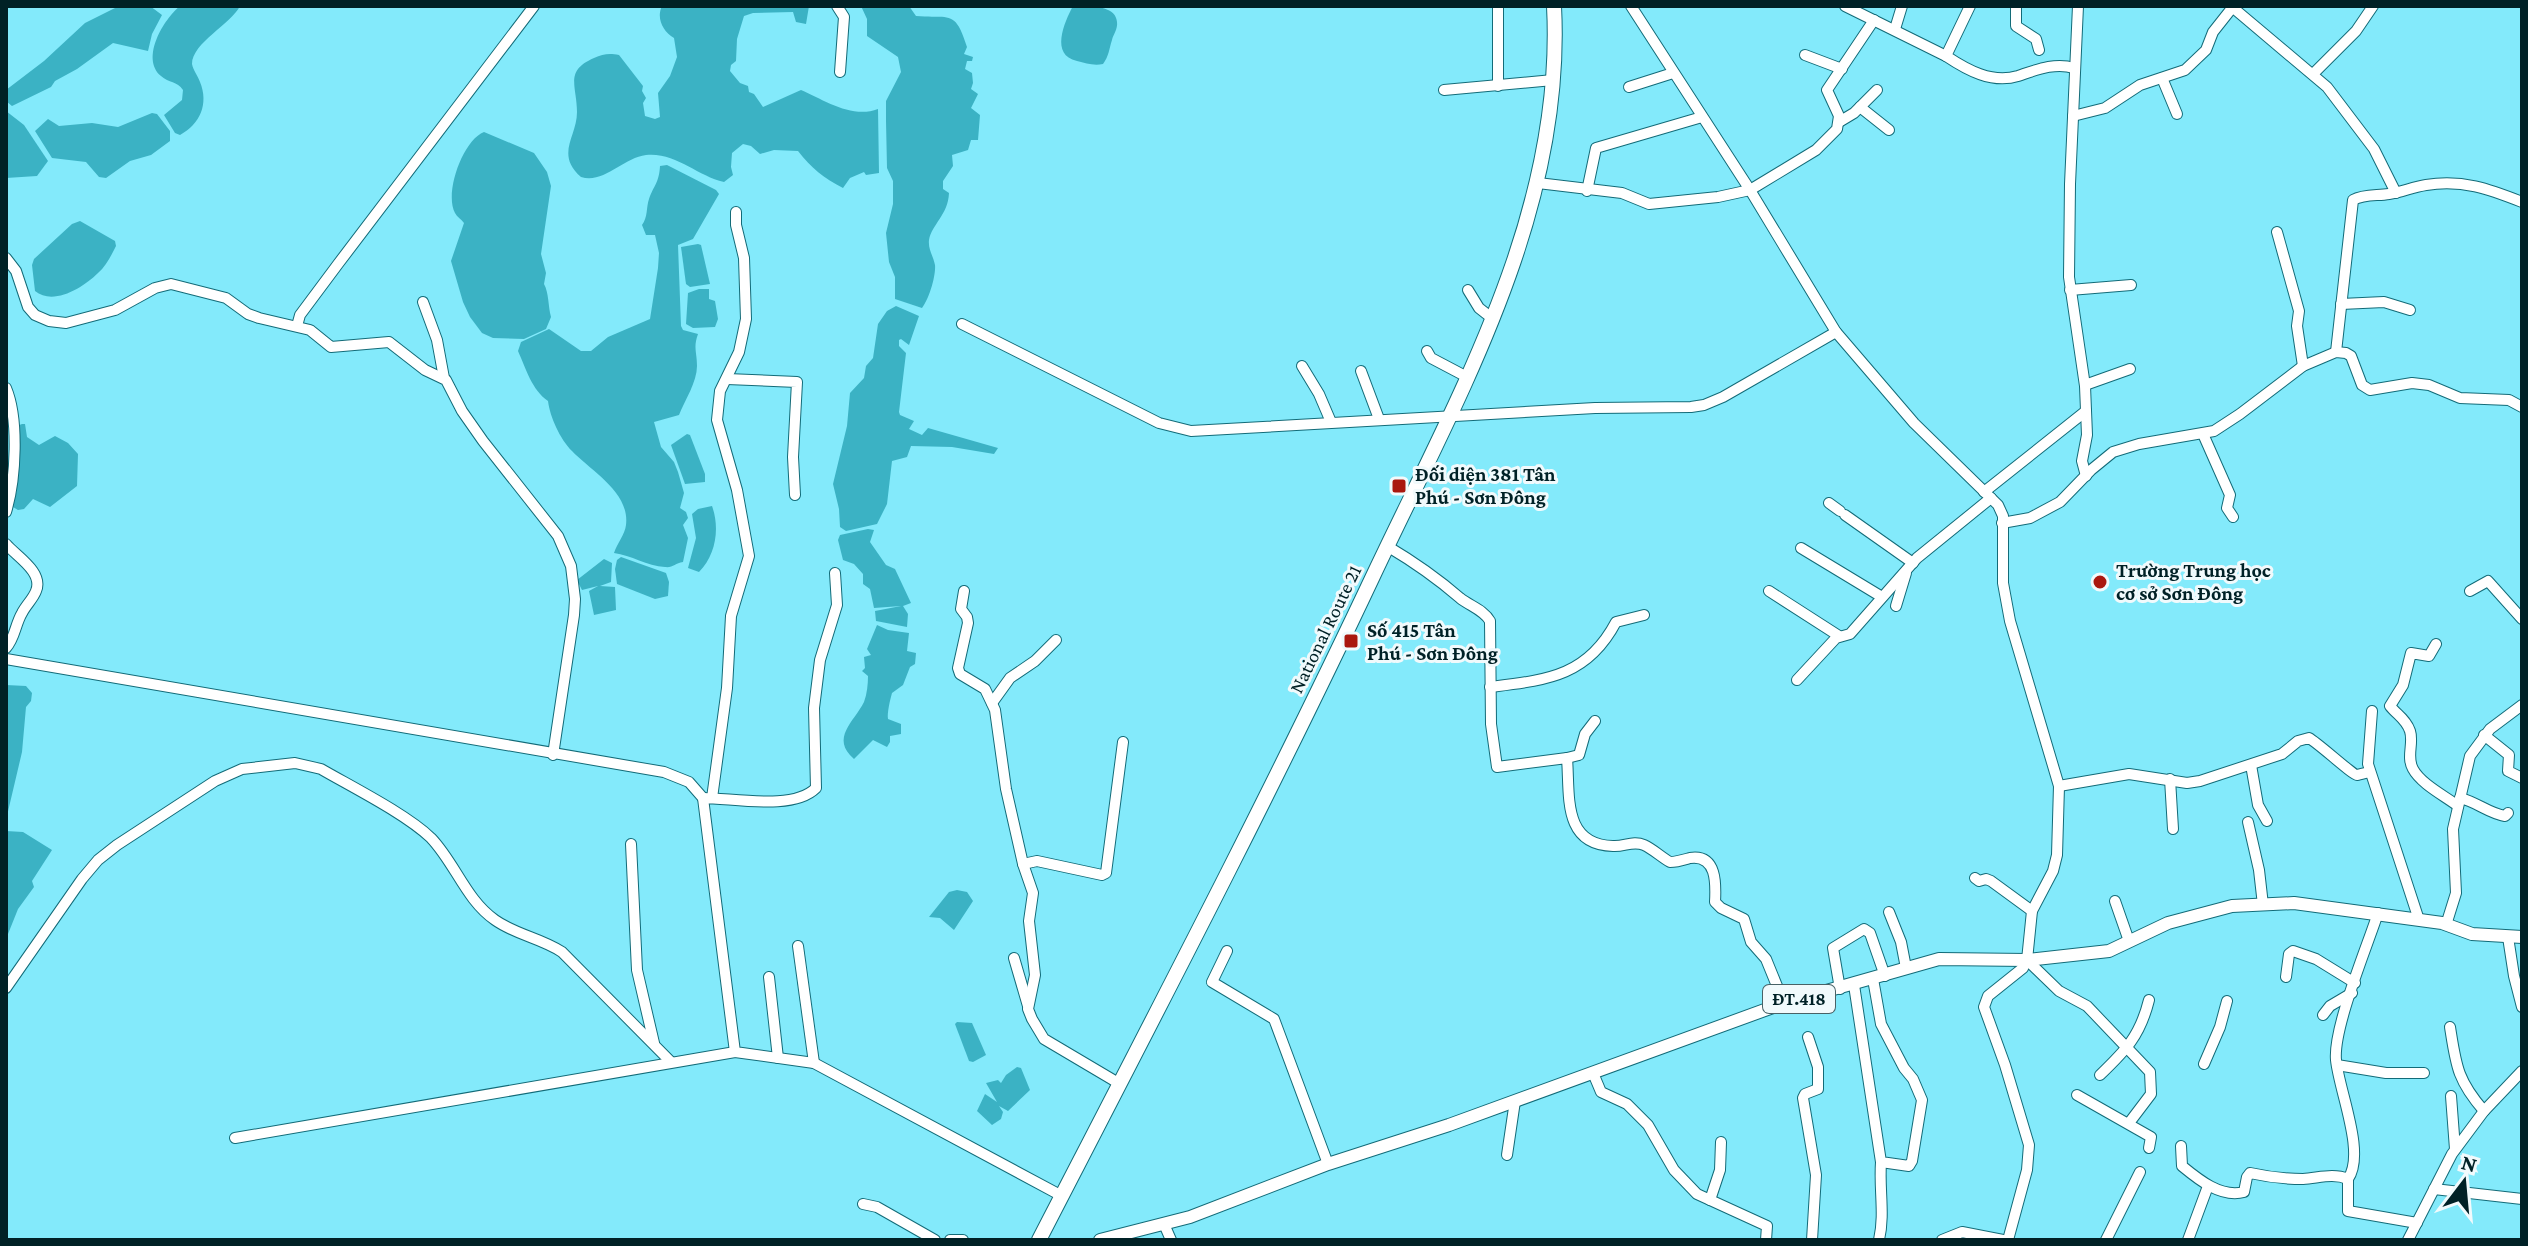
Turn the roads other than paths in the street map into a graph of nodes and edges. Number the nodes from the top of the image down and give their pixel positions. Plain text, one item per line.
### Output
1 (534, 6) edge
2 (837, 6) edge
3 (1498, 6) edge
4 (1554, 6) edge
5 (1631, 6) edge
6 (1845, 6) edge
7 (1902, 6) edge
8 (1970, 6) edge
9 (2016, 6) edge
10 (2078, 6) edge
11 (2373, 6) edge
12 (2232, 7) edge
13 (1874, 20) junction
14 (1895, 29) junction
15 (2039, 50) dead end
16 (1805, 55) dead end
17 (1946, 56) junction
18 (2074, 68) junction
19 (1842, 69) junction
20 (840, 72) dead end
21 (1673, 73) junction
22 (2313, 74) junction
23 (2162, 78) junction
24 (1553, 80) junction
25 (1498, 86) junction
26 (1629, 87) dead end
27 (1444, 90) dead end
28 (1877, 90) dead end
29 (1860, 107) junction
30 (2177, 114) dead end
31 (2073, 116) junction
32 (1702, 117) junction
33 (1839, 122) junction
34 (1889, 130) dead end
35 (1538, 183) junction
36 (1750, 190) junction
37 (1587, 191) junction
38 (2396, 193) junction
39 (2522, 202) edge
40 (736, 212) dead end
41 (2277, 232) dead end
42 (6, 258) edge
43 (2131, 285) dead end
44 (1468, 290) dead end
45 (2070, 290) junction
46 (423, 302) dead end
47 (2341, 304) junction
48 (2410, 310) dead end
49 (1493, 319) junction
50 (962, 324) dead end
51 (297, 326) junction
52 (1836, 332) junction
53 (1427, 351) dead end
54 (2336, 352) junction
55 (1302, 366) dead end
56 (2303, 366) junction
57 (2130, 369) dead end
58 (1361, 371) dead end
59 (444, 378) junction
60 (1469, 378) junction
61 (727, 379) junction
62 (2085, 385) junction
63 (6, 388) edge
64 (2522, 407) edge
65 (2086, 411) junction
66 (1450, 417) junction
67 (1379, 419) junction
68 (1331, 422) junction
69 (2203, 434) junction
70 (2086, 476) junction
71 (795, 495) dead end
72 (1988, 495) junction
73 (1829, 503) dead end
74 (6, 512) edge
75 (2233, 517) dead end
76 (2002, 523) junction
77 (6, 544) edge
78 (1387, 546) junction
79 (1801, 548) dead end
80 (1910, 567) junction
81 (835, 573) dead end
82 (964, 591) dead end
83 (1769, 591) dead end
84 (2470, 591) dead end
85 (1882, 597) junction
86 (1896, 606) dead end
87 (1644, 615) dead end
88 (2522, 619) edge
89 (1839, 636) junction
90 (1056, 640) dead end
91 (2436, 644) dead end
92 (6, 648) edge
93 (6, 659) edge
94 (1797, 680) dead end
95 (1490, 687) junction
96 (992, 703) junction
97 (2522, 705) edge
98 (2372, 711) dead end
99 (1595, 721) dead end
100 (2484, 735) junction
101 (1123, 742) dead end
102 (553, 755) junction
103 (1567, 758) junction
104 (2251, 765) junction
105 (2370, 772) junction
106 (2522, 778) edge
107 (2170, 779) junction
108 (2059, 786) junction
109 (707, 798) junction
110 (2459, 802) junction
111 (2508, 813) dead end
112 (2267, 821) dead end
113 (2248, 822) dead end
114 (2173, 829) dead end
115 (631, 844) dead end
116 (1023, 864) junction
117 (1975, 878) dead end
118 (2115, 901) dead end
119 (2263, 905) junction
120 (2032, 911) junction
121 (1889, 912) dead end
122 (2378, 913) junction
123 (2419, 920) junction
124 (2446, 925) junction
125 (2515, 937) edge
126 (2129, 941) junction
127 (798, 946) dead end
128 (1227, 951) dead end
129 (1014, 958) dead end
130 (2027, 960) junction
131 (1906, 968) junction
132 (769, 977) dead end
133 (2286, 977) dead end
134 (1879, 978) junction
135 (1854, 985) junction
136 (6, 988) edge
137 (2353, 988) junction
138 (1840, 989) junction
139 (2149, 1000) dead end
140 (2227, 1001) dead end
141 (1784, 1003) junction
142 (2522, 1007) edge
143 (1028, 1009) junction
144 (2323, 1015) dead end
145 (2450, 1027) dead end
146 (1808, 1037) dead end
147 (654, 1045) junction
148 (2128, 1049) junction
149 (735, 1052) junction
150 (778, 1058) junction
151 (671, 1062) junction
152 (814, 1063) junction
153 (2204, 1064) dead end
154 (2337, 1065) junction
155 (2522, 1071) edge
156 (1593, 1073) junction
157 (2424, 1073) dead end
158 (2100, 1075) dead end
159 (1120, 1084) junction
160 (2077, 1095) dead end
161 (2451, 1096) dead end
162 (1515, 1101) junction
163 (2484, 1111) junction
164 (2129, 1123) junction
165 (235, 1138) dead end
166 (1721, 1142) dead end
167 (2181, 1146) dead end
168 (2149, 1148) dead end
169 (2455, 1149) junction
170 (1507, 1155) dead end
171 (1881, 1162) junction
172 (1328, 1164) junction
173 (2140, 1172) dead end
174 (2348, 1179) junction
175 (2208, 1186) junction
176 (2434, 1189) junction
177 (1062, 1196) junction
178 (2522, 1199) edge
179 (1710, 1200) junction
180 (863, 1204) dead end
181 (2417, 1223) junction
182 (1164, 1224) junction
183 (935, 1240) edge
184 (950, 1240) edge
185 (963, 1240) edge
186 (1039, 1240) edge
187 (1100, 1240) edge
188 (1171, 1240) edge
189 (1766, 1240) edge
190 (1812, 1240) edge
191 (1879, 1240) edge
192 (1942, 1240) edge
193 (2006, 1240) edge
194 (2106, 1240) edge
195 (2188, 1240) edge
196 (2408, 1240) edge

1 - 51 street
2 - 20 street
3 - 25 street
4 - 24 highway, National Route 21
5 - 21 street
6 - 13 street
7 - 14 street
8 - 17 street
9 - 15 street
10 - 18 street
11 - 22 street
12 - 22 street
12 - 23 street
13 - 14 street
13 - 19 street
14 - 17 street
16 - 19 street
17 - 18 street
18 - 31 street
19 - 33 street
21 - 26 street
21 - 32 street
22 - 38 street
23 - 30 street
23 - 31 street
24 - 25 street
24 - 35 highway, National Route 21
25 - 27 street
28 - 29 street
29 - 33 street
29 - 34 street
31 - 45 street
32 - 36 street
32 - 37 street
33 - 36 street
35 - 37 street
35 - 49 highway, National Route 21
36 - 37 street
36 - 52 street
38 - 39 street
38 - 47 street
40 - 61 street
41 - 56 street
42 - 51 street
43 - 45 street
44 - 49 street
45 - 62 street
46 - 59 street
47 - 48 street
47 - 54 street
49 - 60 highway, National Route 21
50 - 68 street
51 - 59 street
52 - 66 street
52 - 72 street
53 - 60 street
54 - 56 street
54 - 64 street
55 - 68 street
56 - 69 street
57 - 62 street
58 - 67 street
59 - 102 street
60 - 66 highway, National Route 21
61 - 71 street
61 - 109 street
62 - 65 street
63 - 74 street
65 - 70 street
65 - 72 street
66 - 67 street
66 - 78 highway, National Route 21
67 - 68 street
69 - 70 street
69 - 75 street
70 - 76 street
72 - 76 street
72 - 80 street
73 - 80 street
76 - 108 street
77 - 92 street
78 - 95 street
78 - 159 highway, National Route 21
79 - 85 street
80 - 85 street
80 - 86 street
81 - 109 street
82 - 96 street
83 - 89 street
84 - 88 street
85 - 89 street
87 - 95 street
89 - 94 street
90 - 96 street
91 - 110 street
93 - 102 street
95 - 103 street
96 - 116 street
97 - 100 street
98 - 105 street
99 - 103 street
100 - 106 street
100 - 110 street
101 - 116 street
102 - 109 street
103 - 141 street
104 - 105 street
104 - 107 street
104 - 112 street
105 - 123 street
107 - 108 street
107 - 114 street
108 - 120 street
109 - 149 street
110 - 111 street
110 - 124 street
113 - 119 street
115 - 147 street
116 - 143 street
117 - 120 street
118 - 126 street
119 - 122 main road, ĐT.418
119 - 126 main road, ĐT.418
120 - 130 street
121 - 131 street
122 - 123 main road, ĐT.418
122 - 137 street
123 - 124 main road, ĐT.418
124 - 125 main road, ĐT.418
125 - 142 street
126 - 130 main road, ĐT.418
127 - 152 street
128 - 172 street
129 - 143 street
130 - 131 main road, ĐT.418
130 - 148 street
130 - 193 street
131 - 134 main road, ĐT.418
132 - 150 street
133 - 137 street
134 - 135 main road, ĐT.418
134 - 138 street
134 - 171 street
135 - 138 main road, ĐT.418
135 - 171 street
136 - 147 street
137 - 144 street
137 - 154 street
138 - 141 main road, ĐT.418
139 - 148 street
140 - 153 street
141 - 156 main road, ĐT.418
143 - 159 street
145 - 163 street
146 - 190 street
147 - 151 street
148 - 158 street
148 - 164 street
149 - 150 street
149 - 151 street
150 - 152 street
151 - 165 street
152 - 177 street
154 - 157 street
154 - 174 street
155 - 163 street
156 - 162 main road, ĐT.418
156 - 179 street
159 - 177 highway, National Route 21
160 - 164 street
161 - 169 street
162 - 170 street
162 - 172 main road, ĐT.418
163 - 169 street
164 - 168 street
166 - 179 street
167 - 175 street
169 - 176 street
171 - 191 street
172 - 182 main road, ĐT.418
173 - 194 street
174 - 175 street
174 - 181 street
175 - 195 street
176 - 178 street
176 - 181 street
177 - 186 highway, National Route 21
179 - 189 street
180 - 183 street
181 - 196 street
182 - 187 main road, ĐT.418
182 - 188 street
184 - 185 street
192 - 193 street

